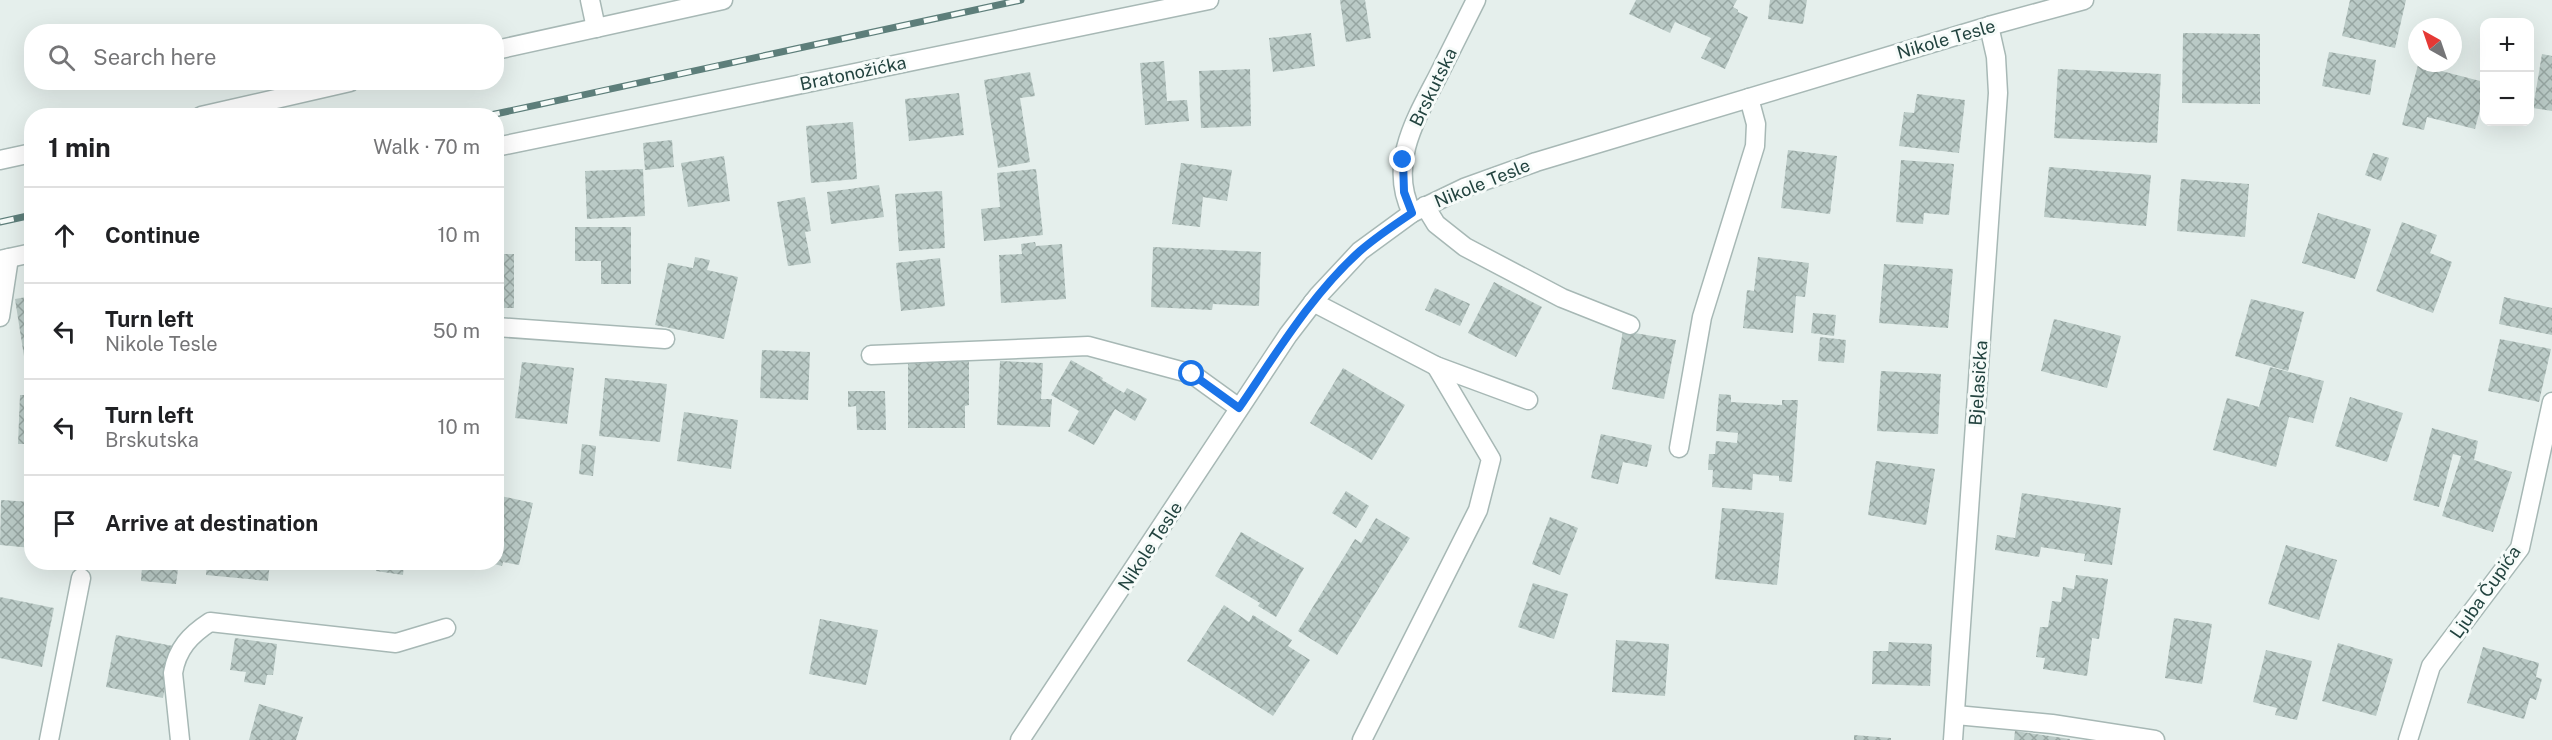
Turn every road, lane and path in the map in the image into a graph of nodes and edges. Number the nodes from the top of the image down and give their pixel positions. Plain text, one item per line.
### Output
1 (590, 0) edge
2 (723, 0) edge
3 (1209, 0) edge
4 (1476, 0) edge
5 (2084, 0) edge
6 (1989, 26) junction
7 (597, 28) junction
8 (504, 48) edge
9 (315, 90) edge
10 (1749, 98) junction
11 (236, 108) edge
12 (504, 145) edge
13 (24, 155) edge
14 (0, 160) edge
15 (1419, 209) junction
16 (24, 255) edge
17 (4, 259) edge
18 (1313, 302) junction
19 (0, 317) edge
20 (1630, 325) dead end
21 (504, 328) edge
22 (664, 339) dead end
23 (871, 355) dead end
24 (1436, 366) junction
25 (1528, 400) dead end
26 (2552, 402) edge
27 (1239, 408) junction
28 (1679, 448) dead end
29 (81, 578) dead end
30 (446, 628) dead end
31 (1956, 715) junction
32 (2122, 737) edge
33 (49, 740) edge
34 (180, 740) edge
35 (1020, 740) edge
36 (1362, 740) edge
37 (1953, 740) edge
38 (2155, 740) edge
39 (2408, 740) edge

1 - 7 street
2 - 7 street
3 - 12 street, Bratonožićka
4 - 15 street, Brskutska
5 - 6 street, Nikole Tesle
6 - 10 street, Nikole Tesle
6 - 31 street, Bjelasička
7 - 8 street
9 - 11 street
10 - 15 street, Nikole Tesle
10 - 28 street
13 - 14 street
15 - 18 street, Nikole Tesle
15 - 20 street
16 - 17 street
17 - 19 street
18 - 24 street
18 - 27 street, Nikole Tesle
21 - 22 street
23 - 27 street
24 - 25 street
24 - 36 street
26 - 39 street, Ljuba Čupića
27 - 35 street, Nikole Tesle
29 - 33 street
30 - 34 street
31 - 32 street
31 - 37 street, Bjelasička
32 - 38 street

